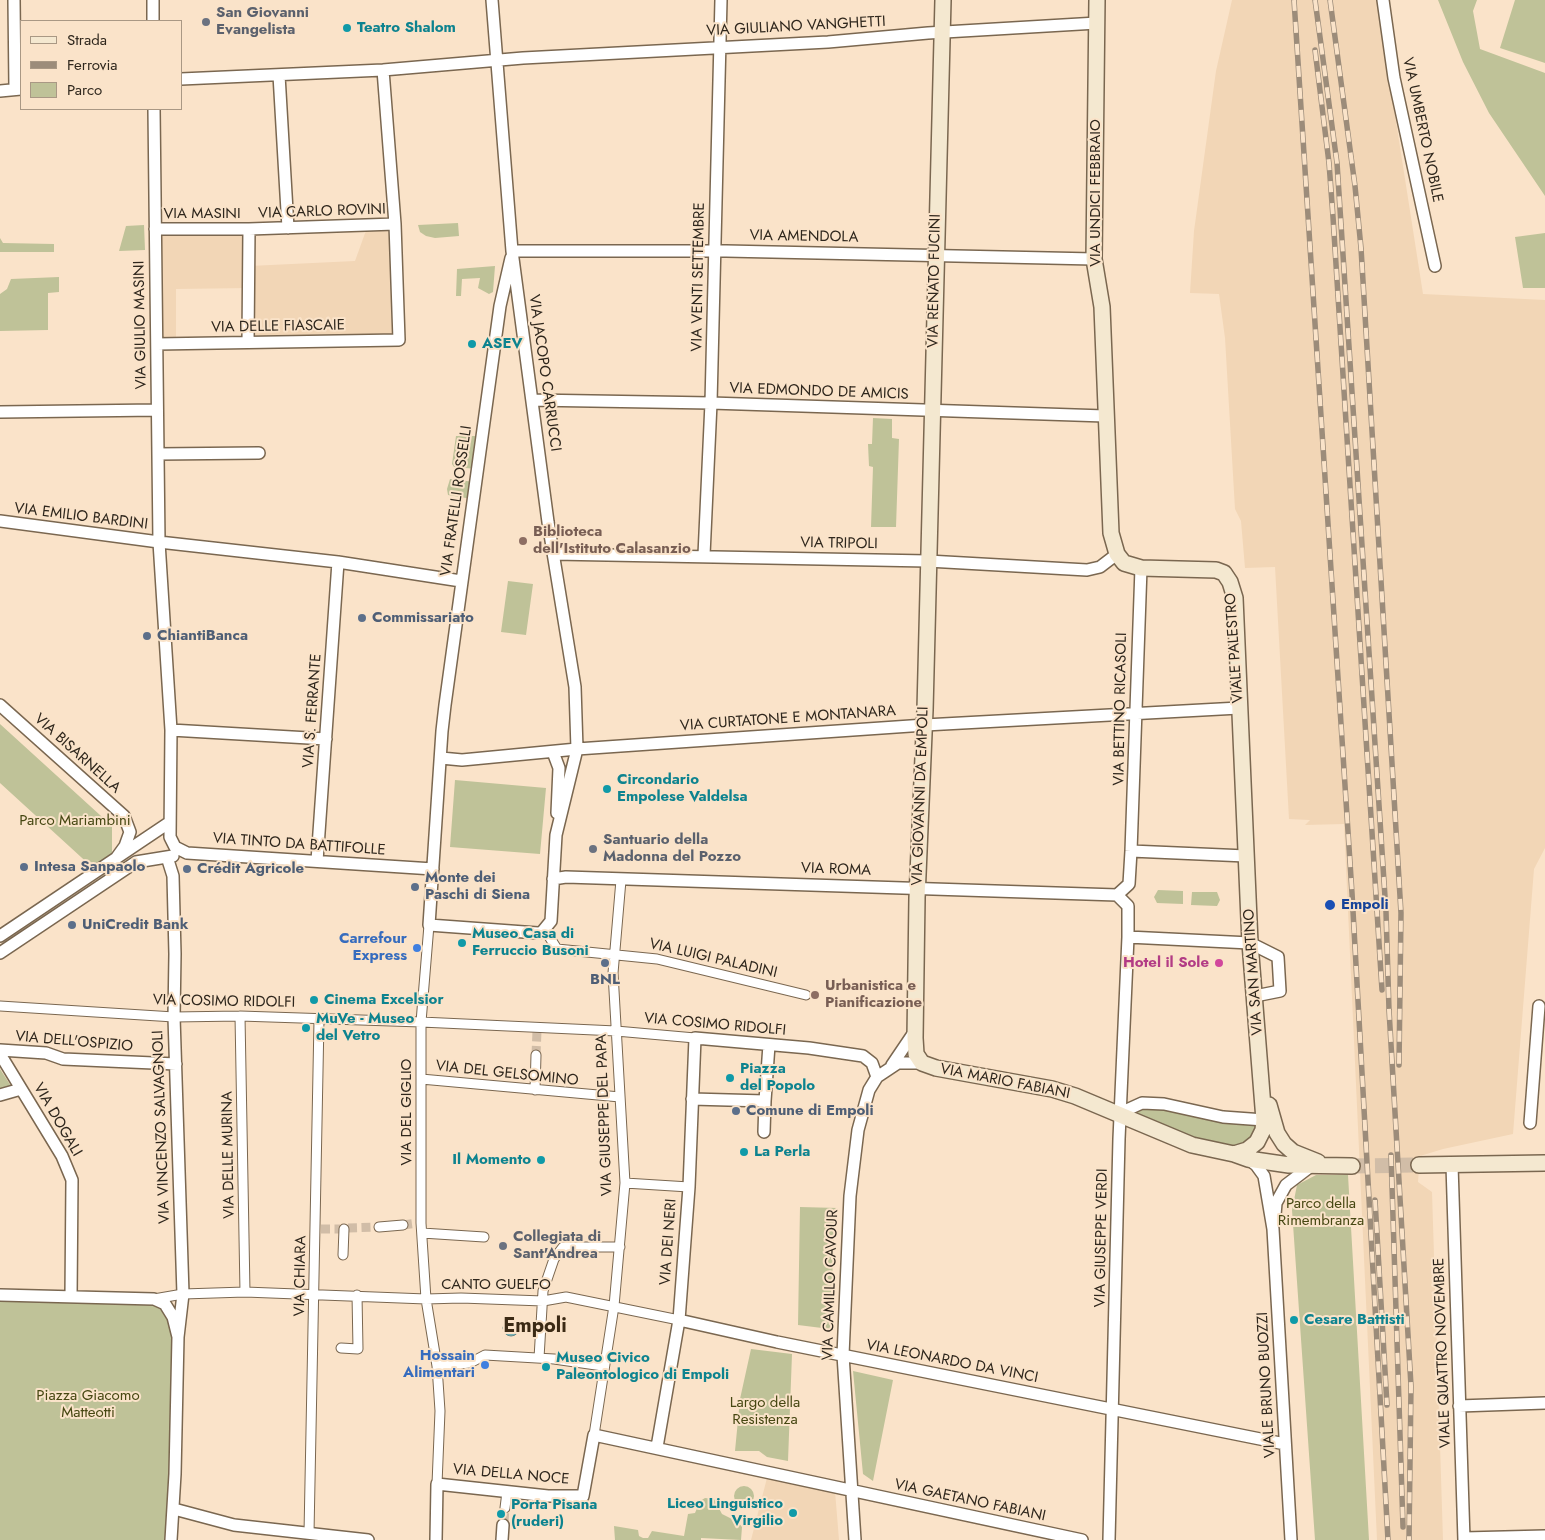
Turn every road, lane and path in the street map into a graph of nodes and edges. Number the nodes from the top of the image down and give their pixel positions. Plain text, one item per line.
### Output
1 (14, 0) edge
2 (153, 0) edge
3 (492, 0) edge
4 (721, 0) edge
5 (943, 0) edge
6 (1097, 0) edge
7 (1383, 0) edge
8 (153, 20) edge
9 (1097, 23) junction
10 (942, 32) junction
11 (721, 47) junction
12 (496, 60) junction
13 (383, 70) junction
14 (278, 75) junction
15 (182, 79) edge
16 (18, 89) edge
17 (0, 91) edge
18 (154, 110) edge
19 (395, 224) junction
20 (288, 228) junction
21 (156, 229) junction
22 (249, 229) junction
23 (714, 250) junction
24 (512, 251) junction
25 (936, 254) junction
26 (1094, 260) junction
27 (1435, 266) dead end
28 (248, 342) junction
29 (157, 344) junction
30 (532, 400) junction
31 (711, 403) junction
32 (157, 410) junction
33 (0, 412) edge
34 (932, 412) junction
35 (1105, 416) junction
36 (259, 453) dead end
37 (158, 454) junction
38 (0, 521) edge
39 (159, 542) junction
40 (554, 554) junction
41 (1118, 554) junction
42 (704, 555) junction
43 (928, 561) junction
44 (338, 562) junction
45 (1141, 568) junction
46 (461, 581) junction
47 (0, 705) edge
48 (1240, 708) junction
49 (1138, 713) junction
50 (924, 725) junction
51 (171, 730) junction
52 (326, 739) junction
53 (577, 749) junction
54 (553, 752) junction
55 (441, 758) junction
56 (170, 822) junction
57 (556, 835) junction
58 (1132, 850) junction
59 (187, 853) junction
60 (1246, 856) junction
61 (117, 857) junction
62 (167, 857) junction
63 (317, 861) junction
64 (433, 869) junction
65 (553, 880) junction
66 (621, 880) junction
67 (918, 887) junction
68 (1117, 895) junction
69 (429, 925) junction
70 (545, 930) junction
71 (0, 936) edge
72 (1128, 937) junction
73 (1250, 943) junction
74 (0, 953) edge
75 (613, 954) junction
76 (806, 995) dead end
77 (1254, 996) junction
78 (0, 1006) edge
79 (1539, 1006) dead end
80 (240, 1016) junction
81 (174, 1017) junction
82 (319, 1020) junction
83 (421, 1022) junction
84 (616, 1031) junction
85 (915, 1031) junction
86 (695, 1038) junction
87 (769, 1045) junction
88 (1540, 1051) edge
89 (0, 1052) edge
90 (536, 1055) tunnel mouth
91 (922, 1063) junction
92 (176, 1064) junction
93 (889, 1068) junction
94 (877, 1077) junction
95 (421, 1080) junction
96 (21, 1089) junction
97 (1263, 1089) junction
98 (535, 1090) junction
99 (0, 1095) edge
100 (620, 1097) junction
101 (692, 1099) junction
102 (766, 1101) junction
103 (1120, 1114) junction
104 (1264, 1120) junction
105 (1530, 1123) dead end
106 (764, 1132) dead end
107 (1236, 1155) junction
108 (1545, 1163) edge
109 (1330, 1164) junction
110 (1452, 1164) junction
111 (1419, 1165) tunnel mouth
112 (1311, 1166) junction
113 (1352, 1166) tunnel mouth
114 (625, 1183) junction
115 (689, 1187) junction
116 (403, 1225) tunnel mouth
117 (380, 1227) tunnel mouth
118 (344, 1229) dead end
119 (1273, 1229) junction
120 (422, 1233) junction
121 (484, 1237) dead end
122 (620, 1247) junction
123 (342, 1255) dead end
124 (245, 1292) junction
125 (183, 1294) junction
126 (0, 1295) edge
127 (314, 1295) junction
128 (357, 1295) junction
129 (71, 1296) junction
130 (566, 1297) joint
131 (154, 1299) junction
132 (426, 1299) junction
133 (543, 1301) junction
134 (614, 1306) junction
135 (678, 1320) junction
136 (178, 1336) junction
137 (342, 1348) dead end
138 (843, 1355) junction
139 (539, 1358) junction
140 (437, 1366) junction
141 (603, 1366) junction
142 (1545, 1403) edge
143 (1460, 1406) junction
144 (1113, 1410) junction
145 (594, 1435) junction
146 (1285, 1444) junction
147 (657, 1447) junction
148 (436, 1484) junction
149 (852, 1490) junction
150 (507, 1492) junction
151 (582, 1496) joint
152 (505, 1508) tunnel mouth
153 (174, 1509) junction
154 (854, 1513) junction
155 (504, 1523) tunnel mouth
156 (263, 1528) junction
157 (1545, 1536) edge
158 (310, 1537) edge
159 (1464, 1539) edge
160 (171, 1540) edge
161 (264, 1540) edge
162 (368, 1540) edge
163 (436, 1540) edge
164 (502, 1540) edge
165 (855, 1540) edge
166 (859, 1540) edge
167 (1082, 1540) edge
168 (1109, 1540) edge
169 (1291, 1540) edge

1 - 16 street
2 - 8 street
3 - 12 street, VIA JACOPO CARRUCCI
4 - 11 street, VIA VENTI SETTEMBRE
5 - 10 main road, VIA RENATO FUCINI
6 - 9 main road, VIA UNDICI FEBBRAIO
7 - 27 street, VIA UMBERTO NOBILE
9 - 10 street, VIA GIULIANO VANGHETTI
9 - 26 main road, VIA UNDICI FEBBRAIO
10 - 11 street, VIA GIULIANO VANGHETTI
10 - 25 main road, VIA RENATO FUCINI
11 - 12 street, VIA GIULIANO VANGHETTI
11 - 23 street, VIA VENTI SETTEMBRE
12 - 13 street, VIA GIULIANO VANGHETTI
12 - 24 street, VIA JACOPO CARRUCCI
13 - 14 street, VIA GIULIANO VANGHETTI
13 - 19 street
14 - 15 street, VIA GIULIANO VANGHETTI
14 - 20 street
16 - 17 street
18 - 21 street, VIA GIULIO MASINI
19 - 20 street, VIA CARLO ROVINI
19 - 28 street, VIA DELLE FIASCAIE
20 - 22 street, VIA CARLO ROVINI
21 - 22 street, VIA MASINI
21 - 29 street, VIA GIULIO MASINI
22 - 28 street
23 - 24 street, VIA AMENDOLA
23 - 25 street, VIA AMENDOLA
23 - 31 street, VIA VENTI SETTEMBRE
24 - 30 street, VIA JACOPO CARRUCCI
24 - 46 street, VIA FRATELLI ROSSELLI
25 - 26 street, VIA AMENDOLA
25 - 34 main road, VIA RENATO FUCINI
26 - 35 main road, VIA UNDICI FEBBRAIO
28 - 29 street, VIA DELLE FIASCAIE
29 - 32 street, VIA GIULIO MASINI
30 - 31 street, VIA EDMONDO DE AMICIS
30 - 40 street, VIA JACOPO CARRUCCI
31 - 34 street, VIA EDMONDO DE AMICIS
31 - 42 street, VIA VENTI SETTEMBRE
32 - 33 street
32 - 37 street, VIA GIULIO MASINI
34 - 35 street, VIA EDMONDO DE AMICIS
34 - 43 main road, VIA RENATO FUCINI
35 - 41 main road
36 - 37 street
37 - 39 street, VIA GIULIO MASINI
38 - 39 street, VIA EMILIO BARDINI
39 - 44 street, VIA EMILIO BARDINI
39 - 51 street, VIA GIULIO MASINI
40 - 42 street, VIA TRIPOLI
40 - 53 street, VIA JACOPO CARRUCCI
41 - 43 street, VIA TRIPOLI
41 - 45 main road, VIALE PALESTRO
42 - 43 street, VIA TRIPOLI
43 - 50 main road, VIA GIOVANNI DA EMPOLI
44 - 46 street, VIA EMILIO BARDINI
44 - 52 street, VIA S. FERRANTE
45 - 48 main road, VIALE PALESTRO
45 - 49 street, VIA BETTINO RICASOLI
46 - 55 street, VIA FRATELLI ROSSELLI
47 - 61 street, VIA BISARNELLA
48 - 49 street, VIA CURTATONE E MONTANARA
48 - 60 main road, VIALE PALESTRO
49 - 50 street, VIA CURTATONE E MONTANARA
49 - 58 street, VIA BETTINO RICASOLI
50 - 53 street, VIA CURTATONE E MONTANARA
50 - 67 main road, VIA GIOVANNI DA EMPOLI
51 - 52 street
51 - 56 street
52 - 63 street, VIA S. FERRANTE
53 - 54 street, VIA CURTATONE E MONTANARA
53 - 57 street, VIA JACOPO CARRUCCI
54 - 55 street, VIA CURTATONE E MONTANARA
54 - 57 street
55 - 64 street, VIA FRATELLI ROSSELLI
56 - 59 street
56 - 61 street
57 - 65 street
58 - 60 street
58 - 68 street, VIA BETTINO RICASOLI
59 - 62 street, VIA TINTO DA BATTIFOLLE
59 - 63 street, VIA TINTO DA BATTIFOLLE
60 - 73 main road, VIA SAN MARTINO
61 - 71 street
62 - 74 street, VIA TINTO DA BATTIFOLLE
62 - 81 street, VIA VINCENZO SALVAGNOLI
63 - 64 street, VIA TINTO DA BATTIFOLLE
64 - 69 street, VIA FRATELLI ROSSELLI
65 - 66 street, VIA ROMA
65 - 70 street
66 - 67 street, VIA ROMA
66 - 75 street, VIA GIUSEPPE DEL PAPA
67 - 68 street, VIA ROMA
67 - 85 main road, VIA GIOVANNI DA EMPOLI
68 - 72 street, VIA GIUSEPPE VERDI
69 - 70 street
69 - 83 street, VIA DEL GIGLIO
70 - 75 street, VIA LUIGI PALADINI
72 - 73 street
72 - 103 street, VIA GIUSEPPE VERDI
73 - 77 main road, VIA SAN MARTINO
73 - 77 street
75 - 76 street, VIA LUIGI PALADINI
75 - 84 street, VIA GIUSEPPE DEL PAPA
77 - 97 main road, VIA SAN MARTINO
78 - 81 street, VIA COSIMO RIDOLFI
79 - 88 street
80 - 81 street, VIA COSIMO RIDOLFI
80 - 82 street, VIA COSIMO RIDOLFI
80 - 124 street, VIA DELLE MURINA
81 - 92 street, VIA VINCENZO SALVAGNOLI
82 - 83 street, VIA COSIMO RIDOLFI
82 - 127 street, VIA CHIARA
83 - 84 street, VIA COSIMO RIDOLFI
83 - 95 street, VIA DEL GIGLIO
84 - 86 street, VIA COSIMO RIDOLFI
84 - 100 street, VIA GIUSEPPE DEL PAPA
85 - 91 main road, VIA GIOVANNI DA EMPOLI
85 - 93 street
86 - 87 street, VIA COSIMO RIDOLFI
86 - 101 street, VIA DEI NERI
87 - 94 street, VIA COSIMO RIDOLFI
87 - 102 street
88 - 105 street
89 - 92 street, VIA DELL'OSPIZIO
89 - 96 street, VIA DOGALI
90 - 98 street
91 - 93 street, VIA MARIO FABIANI
91 - 103 main road, VIA MARIO FABIANI
92 - 125 street, VIA VINCENZO SALVAGNOLI
93 - 94 street, VIA CAMILLO CAVOUR
94 - 138 street, VIA CAMILLO CAVOUR
95 - 98 street, VIA DEL GELSOMINO
95 - 120 street, VIA DEL GIGLIO
96 - 99 street
96 - 129 street, VIA DOGALI
97 - 104 main road
97 - 109 main road
98 - 100 street, VIA DEL GELSOMINO
100 - 114 street, VIA GIUSEPPE DEL PAPA
101 - 102 street
101 - 115 street, VIA DEI NERI
102 - 106 street
103 - 104 street
103 - 107 main road, VIA MARIO FABIANI
103 - 144 street, VIA GIUSEPPE VERDI
104 - 107 main road
107 - 112 main road, VIA MARIO FABIANI
107 - 119 street, VIALE BRUNO BUOZZI
108 - 110 main road
109 - 112 main road, VIA MARIO FABIANI
109 - 113 main road
110 - 111 main road
110 - 143 street, VIALE QUATTRO NOVEMBRE
112 - 119 street, VIALE BRUNO BUOZZI
114 - 115 street
114 - 122 street, VIA GIUSEPPE DEL PAPA
115 - 135 street, VIA DEI NERI
116 - 117 street
118 - 123 street
119 - 146 street, VIALE BRUNO BUOZZI
120 - 121 street
120 - 132 street, VIA DEL GIGLIO
122 - 133 street
122 - 134 street, VIA GIUSEPPE DEL PAPA
124 - 125 street, CANTO GUELFO
124 - 127 street, CANTO GUELFO
125 - 131 street, CANTO GUELFO
125 - 136 street, VIA VINCENZO SALVAGNOLI
126 - 129 street
127 - 128 street, CANTO GUELFO
127 - 158 street, VIA CHIARA
128 - 132 street, CANTO GUELFO
128 - 137 street
129 - 131 street
130 - 133 street, CANTO GUELFO
130 - 134 street, VIA LEONARDO DA VINCI
131 - 136 street
132 - 133 street, CANTO GUELFO
132 - 140 street, VIA DEL GIGLIO
133 - 139 street
134 - 135 street, VIA LEONARDO DA VINCI
134 - 141 street, VIA GIUSEPPE DEL PAPA
135 - 138 street, VIA LEONARDO DA VINCI
135 - 147 street, VIA DEI NERI
136 - 153 street
138 - 144 street, VIA LEONARDO DA VINCI
138 - 149 street, VIA CAMILLO CAVOUR
139 - 140 street
139 - 141 street
140 - 148 street, VIA DEL GIGLIO
141 - 145 street, VIA GIUSEPPE DEL PAPA
142 - 143 street
143 - 159 street, VIALE QUATTRO NOVEMBRE
144 - 146 street, VIA LEONARDO DA VINCI
144 - 168 street, VIA GIUSEPPE VERDI
145 - 147 street, VIA GAETANO FABIANI
145 - 151 street, VIA GIUSEPPE DEL PAPA
146 - 169 street, VIALE BRUNO BUOZZI
147 - 149 street, VIA GAETANO FABIANI
148 - 150 street, VIA DELLA NOCE
148 - 163 street
149 - 154 street, VIA CAMILLO CAVOUR
149 - 167 street, VIA GAETANO FABIANI
150 - 151 street, VIA DELLA NOCE
150 - 152 street
153 - 156 street
153 - 160 street
154 - 165 street, VIA CAMILLO CAVOUR
154 - 166 street, VIA CAMILLO CAVOUR
155 - 164 street
156 - 158 street
156 - 161 street
157 - 159 street
158 - 162 street

